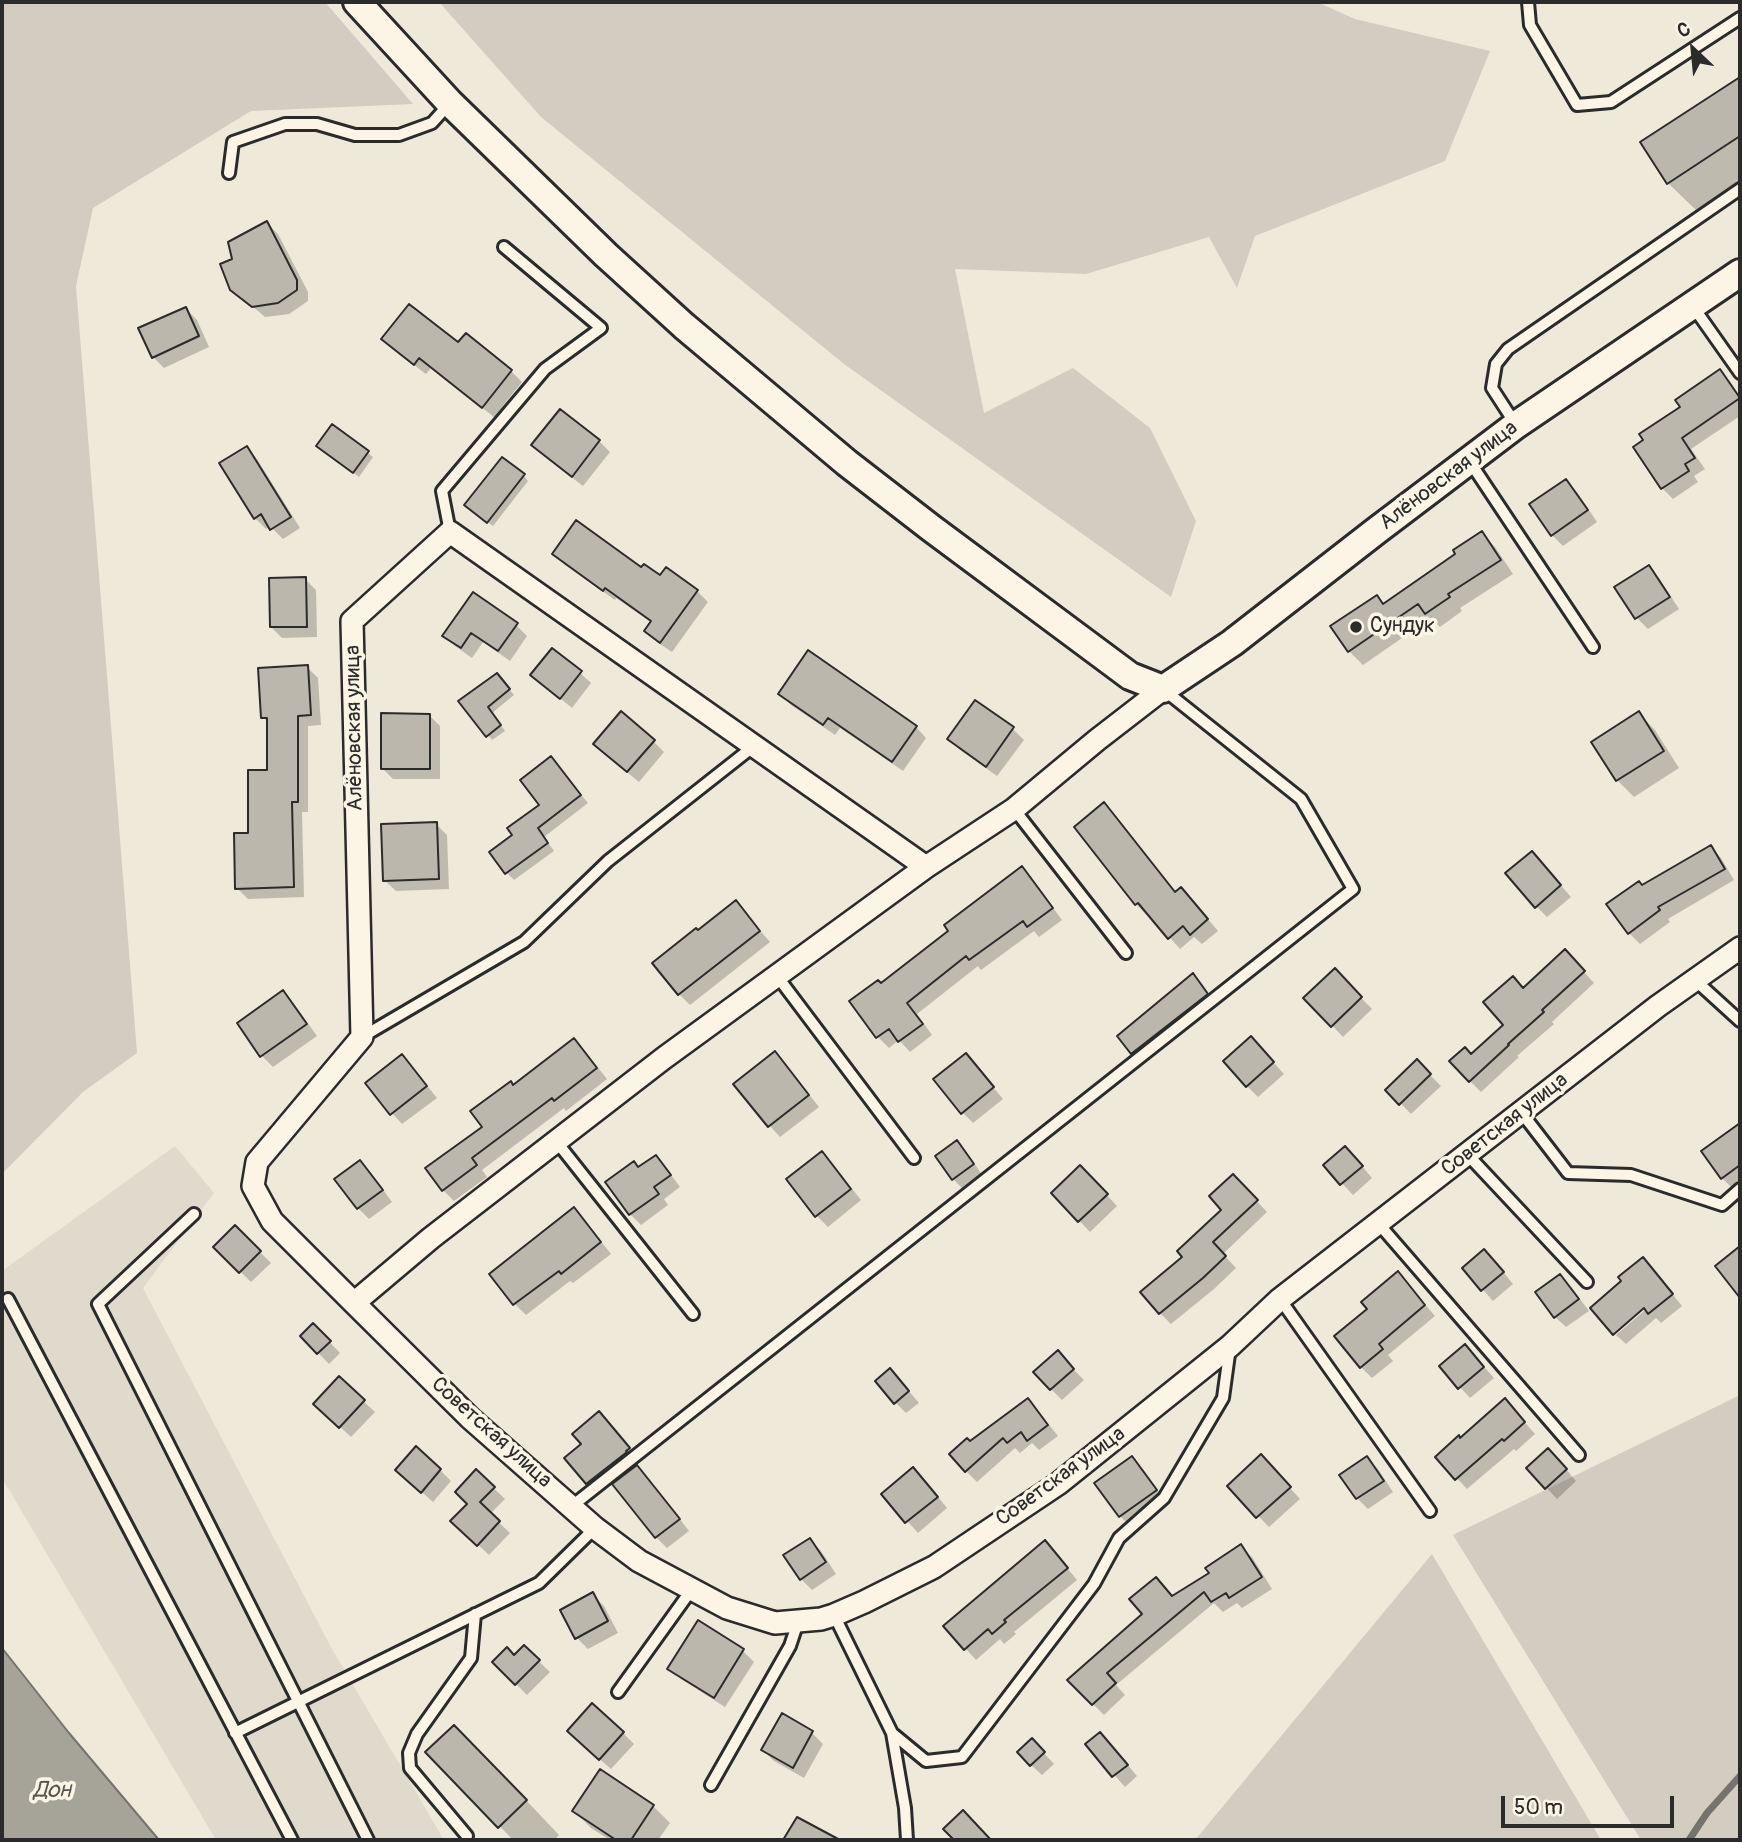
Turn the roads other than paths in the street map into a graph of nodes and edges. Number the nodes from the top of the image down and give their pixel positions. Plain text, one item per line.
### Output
1 (357, 2) edge
2 (1528, 2) edge
3 (1740, 18) edge
4 (450, 103) junction
5 (229, 173) dead end
6 (1740, 190) edge
7 (504, 247) dead end
8 (1740, 273) edge
9 (1692, 305) junction
10 (1740, 373) edge
11 (1516, 425) junction
12 (1468, 460) junction
13 (450, 532) junction
14 (1592, 647) dead end
15 (1163, 689) junction
16 (754, 746) junction
17 (1014, 809) junction
18 (926, 867) junction
19 (1740, 948) edge
20 (1126, 953) dead end
21 (777, 976) junction
22 (1695, 980) junction
23 (1740, 1021) edge
24 (362, 1037) junction
25 (1521, 1112) junction
26 (556, 1141) junction
27 (1467, 1154) junction
28 (914, 1158) dead end
29 (1740, 1189) edge
30 (194, 1214) dead end
31 (1378, 1223) junction
32 (1587, 1282) dead end
33 (8, 1299) dead end
34 (1280, 1299) junction
35 (354, 1303) junction
36 (693, 1314) dead end
37 (1230, 1346) junction
38 (1579, 1455) dead end
39 (572, 1506) junction
40 (1430, 1511) dead end
41 (595, 1528) junction
42 (692, 1589) junction
43 (475, 1614) junction
44 (834, 1615) junction
45 (798, 1622) junction
46 (618, 1692) dead end
47 (298, 1703) junction
48 (235, 1733) junction
49 (892, 1733) junction
50 (711, 1785) dead end
51 (467, 1836) dead end
52 (292, 1840) edge
53 (368, 1840) edge
54 (907, 1840) edge

1 - 4 street
2 - 3 lane
4 - 5 lane
4 - 15 street
6 - 11 lane
7 - 13 lane
8 - 9 street, Алёновская улица
9 - 10 lane
9 - 11 street, Алёновская улица
11 - 12 street, Алёновская улица
12 - 14 lane
12 - 15 street, Алёновская улица
13 - 16 street
13 - 24 street, Алёновская улица
15 - 17 street
15 - 39 lane
16 - 18 street
16 - 24 lane
17 - 18 street
17 - 20 lane
18 - 21 street
19 - 22 street, Советская улица
21 - 26 street
21 - 28 lane
22 - 23 lane
22 - 25 street, Советская улица
24 - 35 street
25 - 27 street, Советская улица
25 - 29 lane
26 - 35 street
26 - 36 lane
27 - 31 street, Советская улица
27 - 32 lane
30 - 47 lane
31 - 34 street, Советская улица
31 - 38 lane
33 - 48 lane
34 - 37 street, Советская улица
34 - 40 lane
35 - 39 street, Советская улица
37 - 44 street, Советская улица
37 - 49 lane
39 - 41 street, Советская улица
41 - 42 street, Советская улица
41 - 43 lane
42 - 45 street, Советская улица
42 - 46 lane
43 - 47 lane
43 - 51 lane
44 - 45 street, Советская улица
44 - 49 lane
45 - 50 lane
47 - 48 lane
47 - 53 lane
48 - 52 lane
49 - 54 lane

